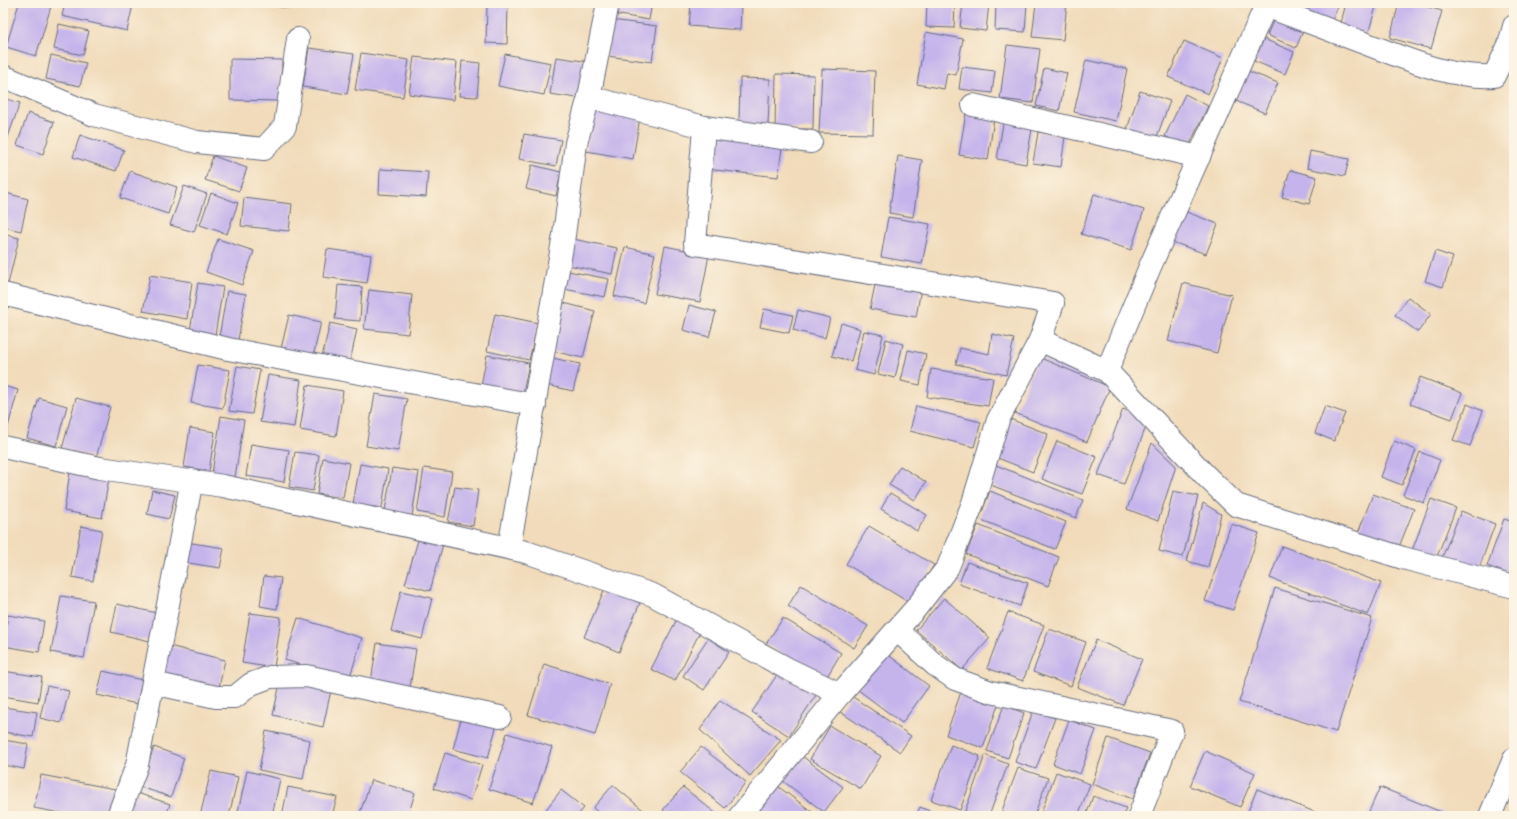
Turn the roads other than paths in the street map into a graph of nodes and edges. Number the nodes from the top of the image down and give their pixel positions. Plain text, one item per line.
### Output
1 (608, 3) edge
2 (1266, 5) edge
3 (1514, 26) edge
4 (298, 39) dead end
5 (3, 76) edge
6 (589, 97) junction
7 (973, 105) dead end
8 (704, 127) junction
9 (811, 142) dead end
10 (1200, 157) junction
11 (3, 294) edge
12 (1040, 340) junction
13 (1107, 372) junction
14 (535, 405) junction
15 (3, 447) edge
16 (192, 480) junction
17 (509, 548) junction
18 (1514, 587) edge
19 (896, 630) junction
20 (153, 683) junction
21 (840, 694) junction
22 (500, 717) dead end
23 (1513, 764) edge
24 (118, 816) edge
25 (740, 816) edge
26 (1139, 816) edge
27 (1490, 816) edge

1 - 6 street
2 - 3 street
2 - 10 street
4 - 5 street
6 - 8 street
6 - 14 street
7 - 10 street
8 - 9 street
8 - 12 street
10 - 13 street
11 - 14 street
12 - 13 street
12 - 19 street
13 - 18 street
14 - 17 street
15 - 16 street
16 - 17 street
16 - 20 street
17 - 21 street
19 - 21 street
19 - 26 street
20 - 22 street
20 - 24 street
21 - 25 street
23 - 27 street

